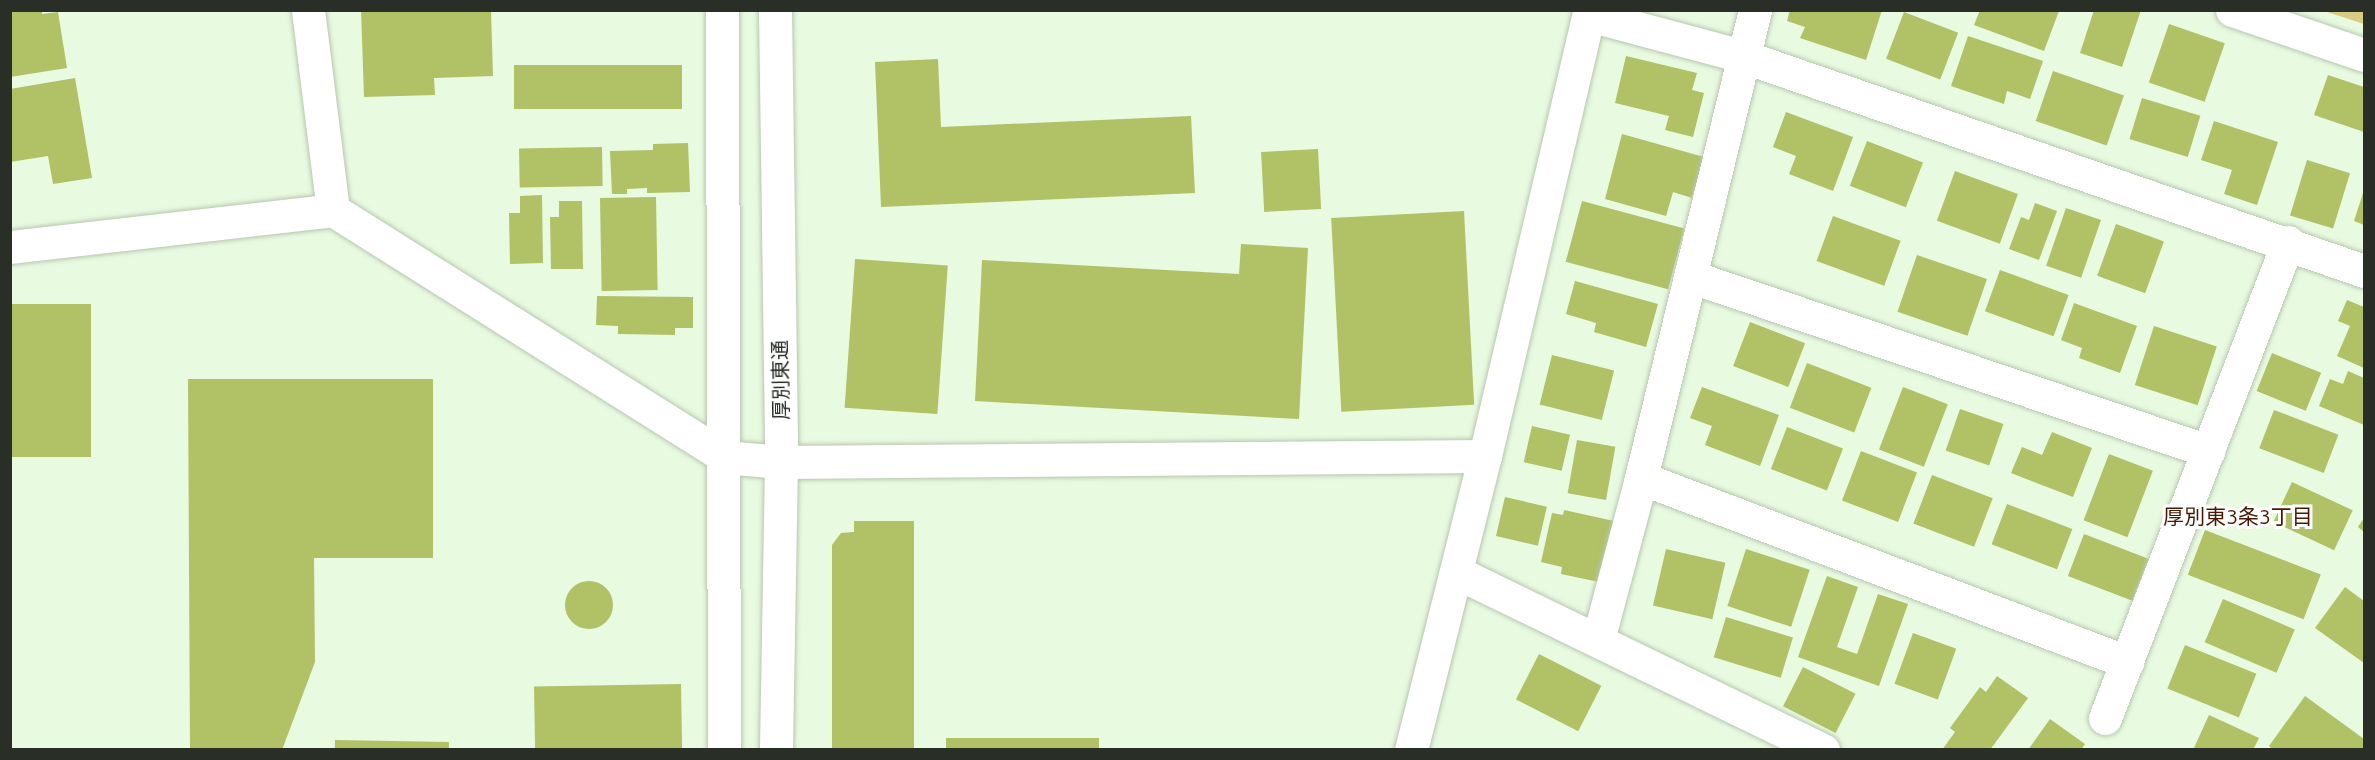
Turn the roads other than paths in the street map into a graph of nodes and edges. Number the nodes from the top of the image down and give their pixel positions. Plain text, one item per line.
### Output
1 (308, 10) edge
2 (722, 10) edge
3 (775, 10) edge
4 (1755, 10) edge
5 (2232, 10) edge
6 (1590, 13) edge
7 (2364, 55) edge
8 (1742, 56) junction
9 (333, 210) junction
10 (2288, 242) junction
11 (10, 248) edge
12 (2364, 271) edge
13 (1692, 277) junction
14 (2208, 451) junction
15 (1485, 456) junction
16 (725, 457) junction
17 (781, 462) junction
18 (1641, 478) junction
19 (1456, 572) junction
20 (1598, 640) junction
21 (2127, 662) junction
22 (2104, 718) dead end
23 (724, 750) edge
24 (776, 750) edge
25 (1411, 750) edge
26 (1823, 750) edge

1 - 9 street
2 - 16 street
3 - 17 street, 厚別東通
4 - 8 street
5 - 7 street
6 - 8 street
6 - 15 street
8 - 10 street
8 - 13 street
9 - 11 street
9 - 16 street
10 - 12 street
10 - 14 street
13 - 14 street
13 - 18 street
14 - 21 street
15 - 17 street
15 - 19 street
16 - 17 street
16 - 23 street
17 - 24 street, 厚別東通
18 - 20 street
18 - 21 street
19 - 20 street
19 - 25 street
20 - 26 street
21 - 22 street

